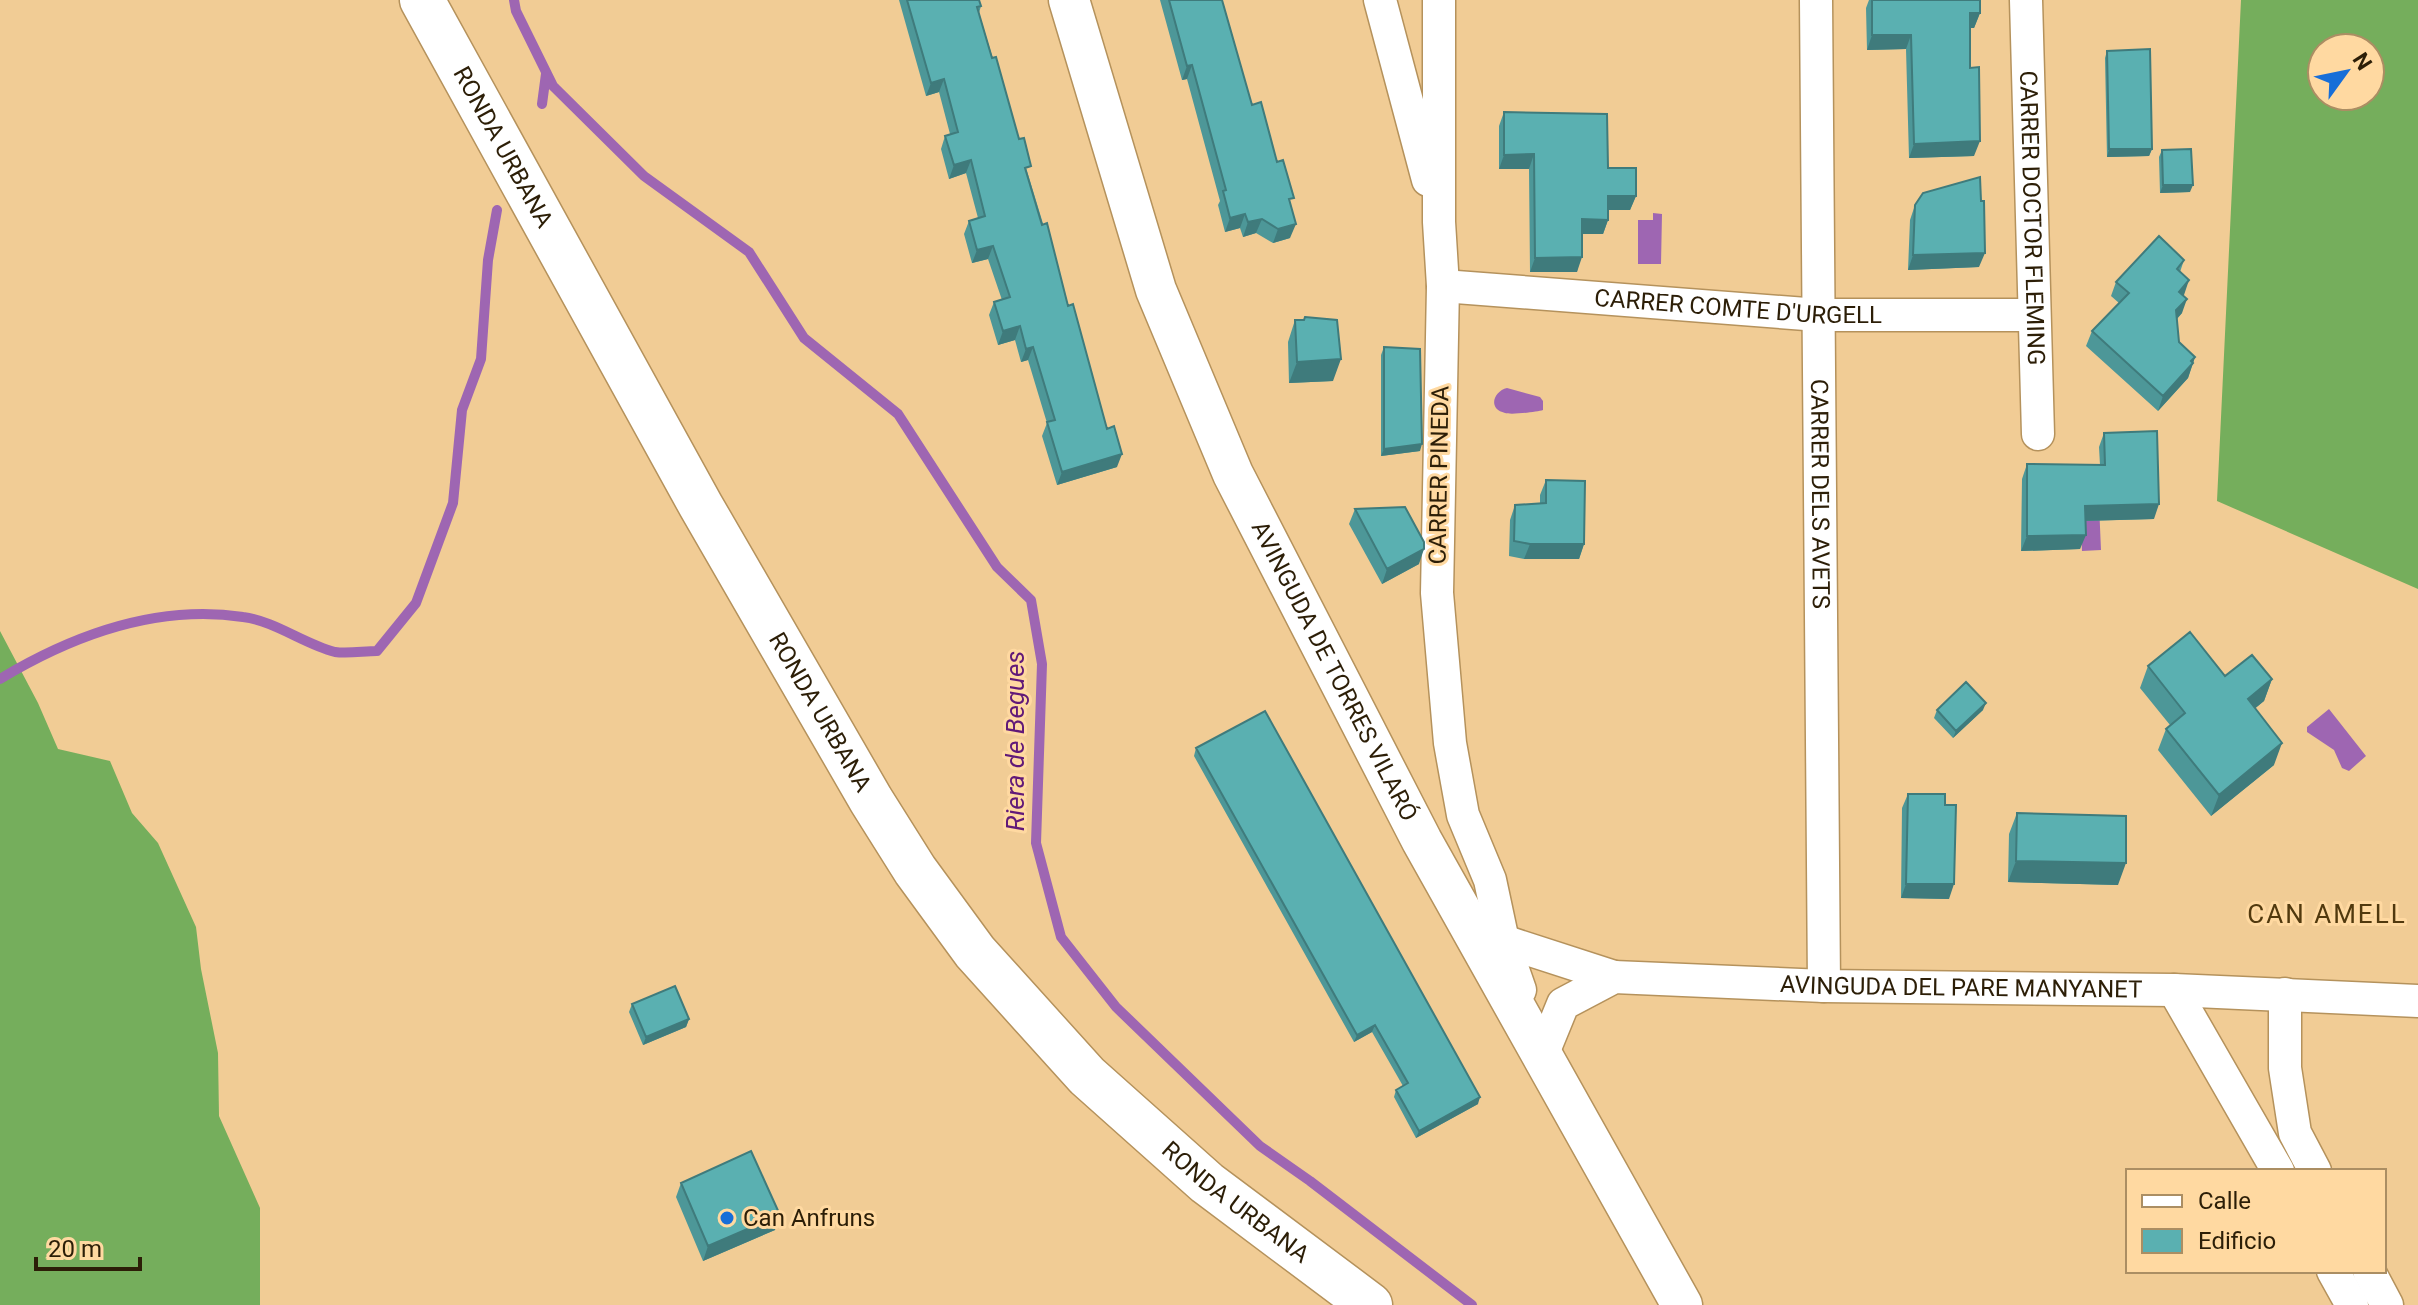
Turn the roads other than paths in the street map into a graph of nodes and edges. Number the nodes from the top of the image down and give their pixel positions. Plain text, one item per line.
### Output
1 (422, 0) edge
2 (1069, 0) edge
3 (1380, 0) edge
4 (1439, 0) edge
5 (1816, 0) edge
6 (2026, 0) edge
7 (1439, 222) junction
8 (1443, 286) junction
9 (1819, 315) junction
10 (2034, 315) junction
11 (2038, 434) dead end
12 (1503, 941) junction
13 (1614, 977) junction
14 (1824, 986) junction
15 (2174, 990) junction
16 (2285, 994) junction
17 (2418, 1001) edge
18 (1543, 1053) junction
19 (2277, 1169) edge
20 (2314, 1169) edge
21 (2334, 1273) edge
22 (2370, 1273) edge
23 (1370, 1305) edge
24 (1682, 1305) edge
25 (2352, 1305) edge
26 (2387, 1305) edge

1 - 23 main road, RONDA URBANA
2 - 18 street, AVINGUDA DE TORRES VILARÓ
3 - 7 street
4 - 7 street, CARRER PINEDA
5 - 9 street, CARRER DELS AVETS
6 - 10 street, CARRER DOCTOR FLEMING
7 - 8 street, CARRER PINEDA
8 - 9 street, CARRER COMTE D'URGELL
8 - 12 street, CARRER PINEDA
9 - 10 street, CARRER COMTE D'URGELL
9 - 14 street, CARRER DELS AVETS
10 - 11 street, CARRER DOCTOR FLEMING
12 - 13 street
12 - 18 street, CARRER PINEDA
13 - 14 street, AVINGUDA DEL PARE MANYANET
13 - 18 street
14 - 15 street, AVINGUDA DEL PARE MANYANET
15 - 16 street, AVINGUDA DEL PARE MANYANET
15 - 19 street
16 - 17 street, AVINGUDA DEL PARE MANYANET
16 - 20 street
18 - 24 street, AVINGUDA DE TORRES VILARÓ
21 - 25 street
22 - 26 street

